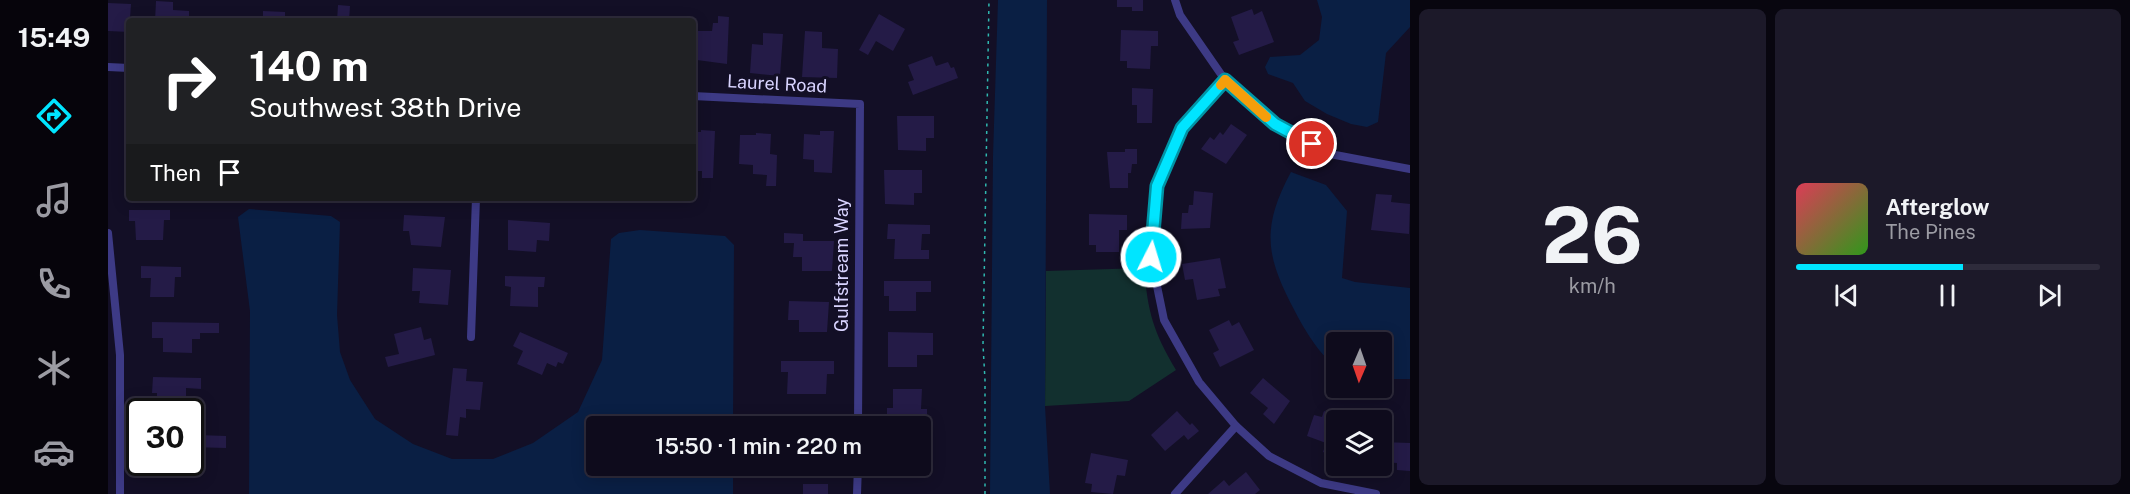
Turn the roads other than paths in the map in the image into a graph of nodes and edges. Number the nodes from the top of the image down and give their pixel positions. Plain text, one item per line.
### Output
1 (1175, 0) edge
2 (108, 67) edge
3 (126, 68) edge
4 (1225, 80) junction
5 (696, 96) edge
6 (860, 104) joint
7 (1410, 169) edge
8 (476, 201) edge
9 (108, 233) edge
10 (471, 337) dead end
11 (858, 416) edge
12 (1236, 426) junction
13 (858, 476) edge
14 (120, 494) edge
15 (857, 494) edge
16 (1175, 494) edge
17 (1376, 494) edge

1 - 4 street
2 - 3 street
4 - 7 street
4 - 12 street
5 - 6 street, Laurel Road
6 - 11 street, Gulfstream Way
8 - 10 street
9 - 14 street
12 - 16 street
12 - 17 street
13 - 15 street

